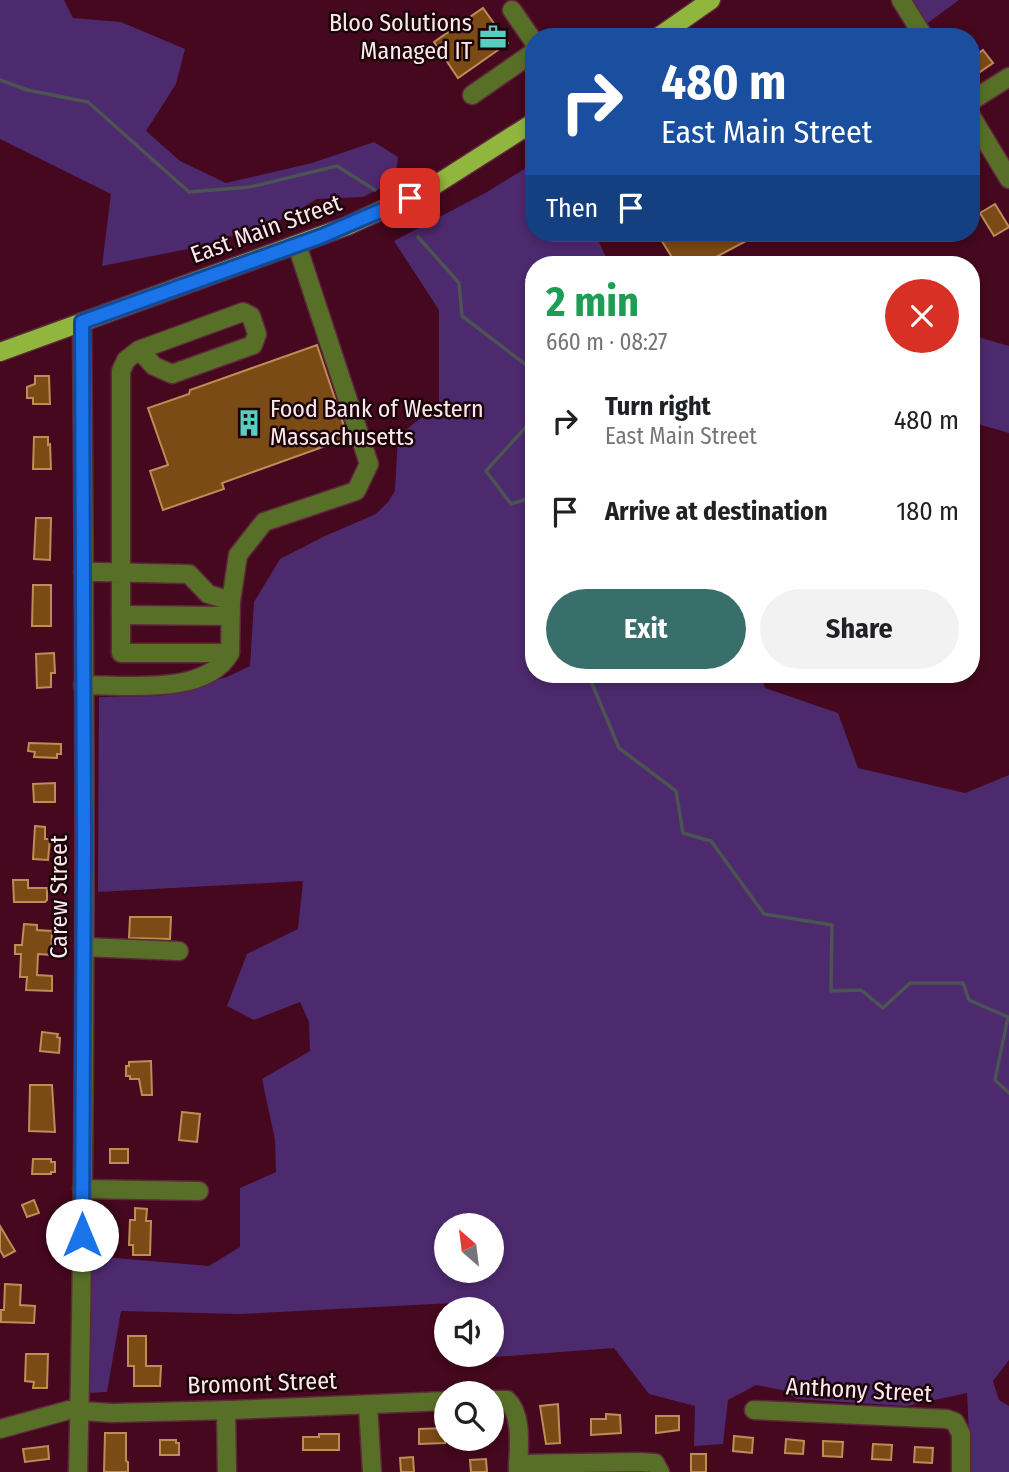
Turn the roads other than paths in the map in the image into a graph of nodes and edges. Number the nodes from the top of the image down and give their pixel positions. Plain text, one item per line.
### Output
1 (710, 0) edge
2 (901, 0) edge
3 (512, 10) dead end
4 (671, 28) edge
5 (918, 28) edge
6 (525, 29) edge
7 (525, 58) edge
8 (1009, 77) edge
9 (472, 95) dead end
10 (980, 95) edge
11 (525, 128) edge
12 (980, 131) edge
13 (1009, 179) edge
14 (297, 245) junction
15 (82, 322) junction
16 (139, 350) junction
17 (0, 352) edge
18 (83, 572) junction
19 (231, 608) junction
20 (121, 615) junction
21 (230, 653) junction
22 (83, 685) junction
23 (84, 947) junction
24 (179, 951) dead end
25 (82, 1189) junction
26 (198, 1191) dead end
27 (434, 1402) edge
28 (504, 1402) edge
29 (368, 1405) junction
30 (79, 1410) junction
31 (226, 1410) junction
32 (754, 1410) dead end
33 (0, 1429) edge
34 (518, 1468) edge
35 (78, 1472) edge
36 (227, 1472) edge
37 (372, 1472) edge
38 (660, 1472) edge
39 (961, 1472) edge

1 - 4 main road
2 - 5 street
3 - 6 street
7 - 9 street
8 - 10 street
11 - 14 main road, East Main Street
12 - 13 street
14 - 15 main road, East Main Street
14 - 19 street
15 - 17 main road, East Main Street
15 - 18 street, Carew Street
16 - 16 street
16 - 20 street
18 - 19 street
18 - 22 street, Carew Street
19 - 20 street
19 - 21 street
20 - 21 street
21 - 22 street
22 - 23 street, Carew Street
23 - 24 street
23 - 25 street, Carew Street
25 - 26 street
25 - 30 street, Carew Street
27 - 29 street, Bromont Street
28 - 34 street
29 - 31 street, Bromont Street
29 - 37 street
30 - 31 street, Bromont Street
30 - 33 street, Bromont Street
30 - 35 street, Carew Street
31 - 36 street
32 - 39 street, Anthony Street
34 - 38 street

